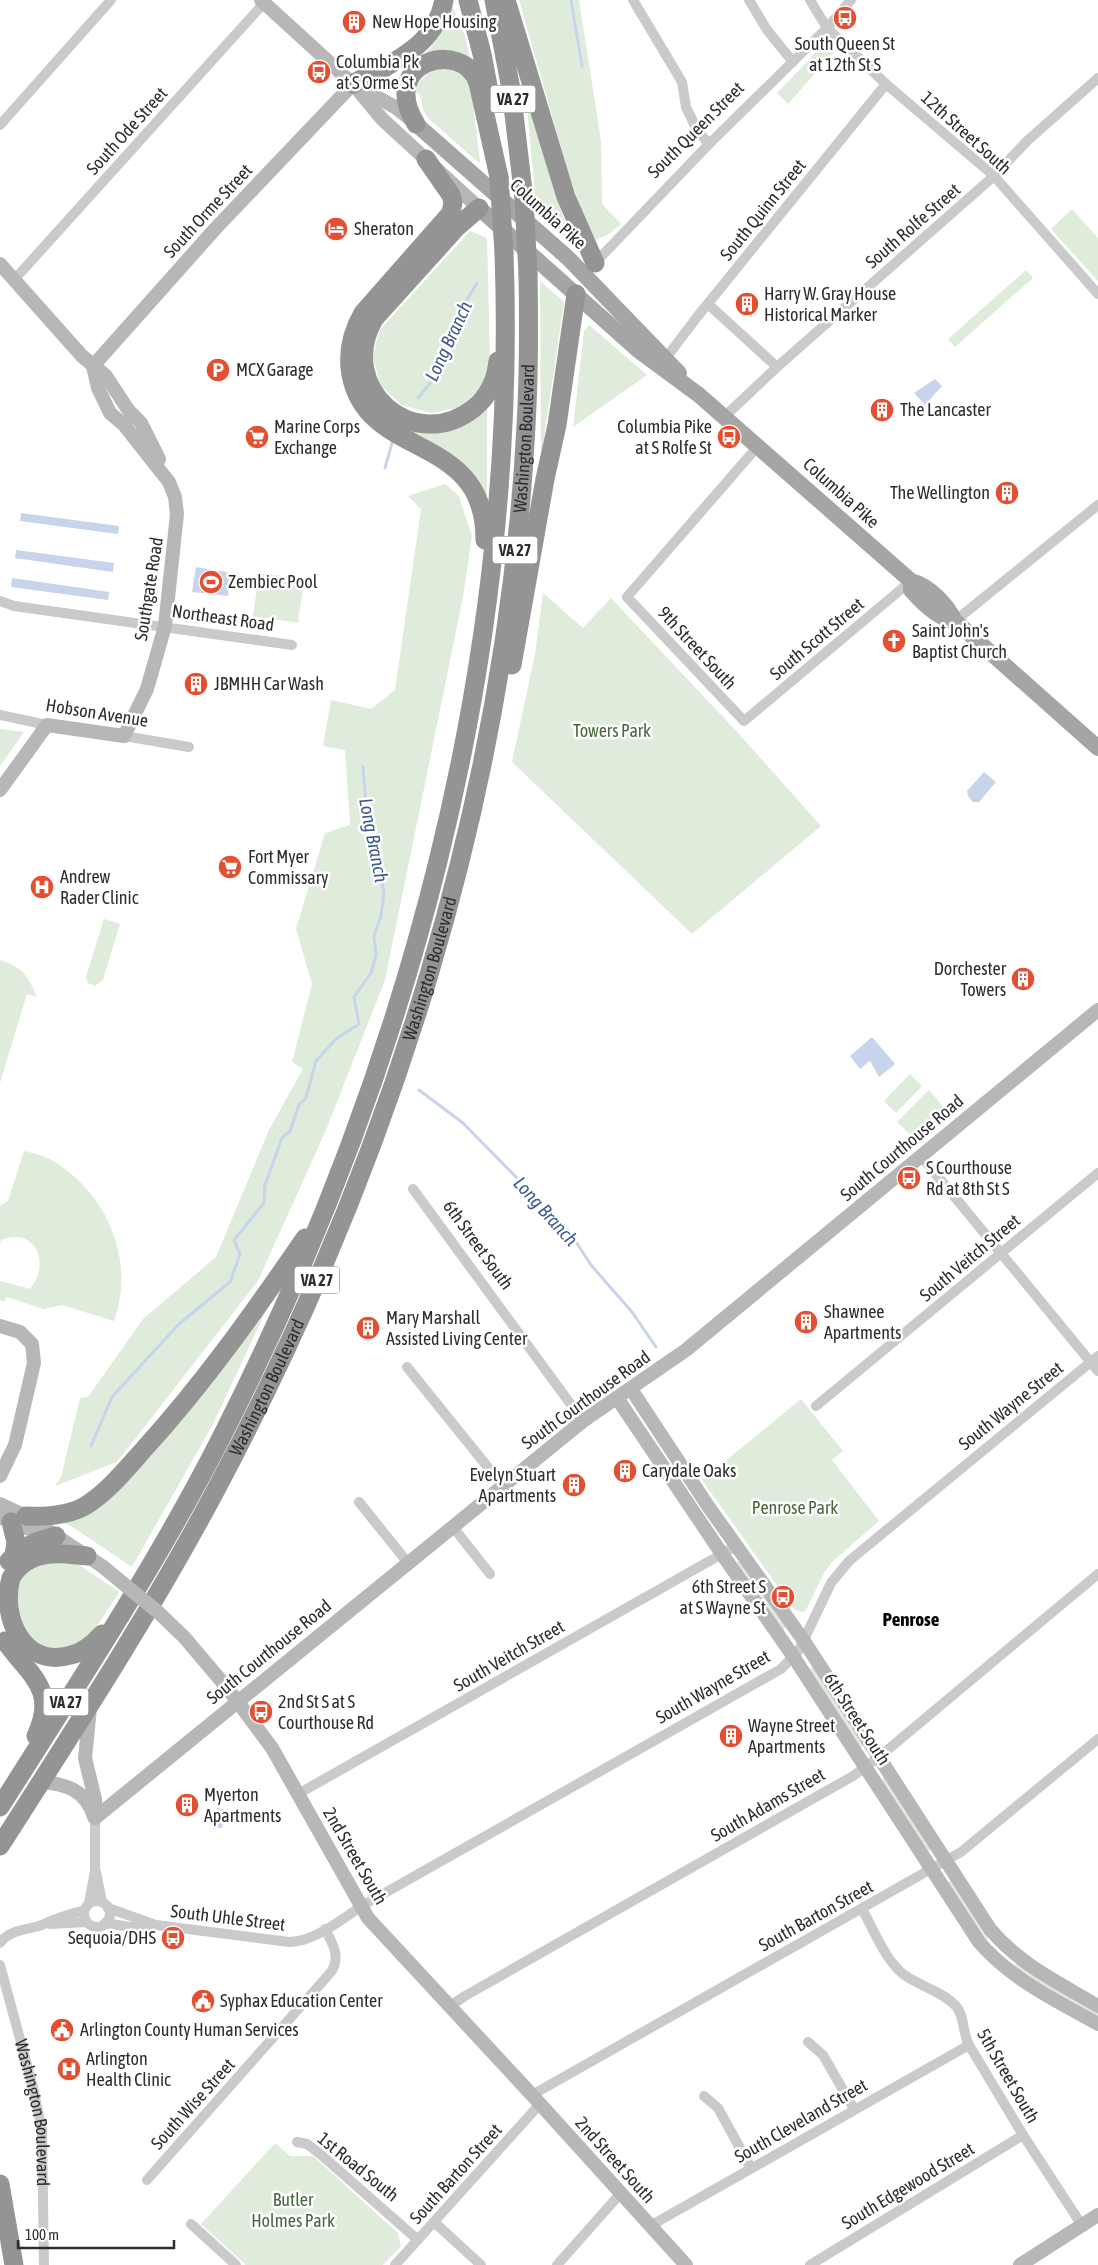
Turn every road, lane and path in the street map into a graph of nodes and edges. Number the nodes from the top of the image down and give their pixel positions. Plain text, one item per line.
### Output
1 (111, 0) edge
2 (444, 0) edge
3 (468, 0) edge
4 (494, 0) edge
5 (506, 0) edge
6 (633, 0) edge
7 (749, 0) edge
8 (810, 0) edge
9 (851, 0) edge
10 (263, 1) edge
11 (827, 28) junction
12 (794, 62) junction
13 (1098, 78) edge
14 (353, 84) junction
15 (886, 84) junction
16 (0, 124) edge
17 (416, 124) junction
18 (709, 144) junction
19 (426, 159) junction
20 (499, 176) junction
21 (994, 176) junction
22 (479, 208) junction
23 (504, 253) junction
24 (0, 264) edge
25 (590, 269) junction
26 (14, 280) junction
27 (576, 294) junction
28 (1098, 294) edge
29 (708, 304) junction
30 (666, 358) junction
31 (93, 366) junction
32 (777, 367) junction
33 (699, 395) junction
34 (724, 416) junction
35 (758, 446) junction
36 (1098, 505) edge
37 (911, 581) junction
38 (0, 601) edge
39 (955, 621) junction
40 (165, 626) junction
41 (481, 641) junction
42 (292, 645) dead end
43 (0, 715) edge
44 (744, 721) joint
45 (47, 725) junction
46 (124, 736) junction
47 (189, 747) dead end
48 (1098, 748) edge
49 (0, 790) edge
50 (468, 824) junction
51 (1098, 1010) edge
52 (921, 1156) junction
53 (1098, 1173) edge
54 (413, 1188) dead end
55 (325, 1210) junction
56 (1000, 1254) junction
57 (0, 1326) edge
58 (1094, 1359) edge
59 (408, 1367) dead end
60 (1098, 1371) edge
61 (631, 1389) junction
62 (617, 1398) junction
63 (816, 1406) dead end
64 (583, 1421) junction
65 (0, 1476) edge
66 (503, 1486) junction
67 (359, 1502) dead end
68 (7, 1514) edge
69 (453, 1527) junction
70 (56, 1536) junction
71 (736, 1546) junction
72 (722, 1554) junction
73 (14, 1555) junction
74 (94, 1561) junction
75 (408, 1563) junction
76 (490, 1574) dead end
77 (1098, 1574) edge
78 (0, 1577) edge
79 (119, 1618) junction
80 (0, 1633) edge
81 (804, 1641) junction
82 (794, 1656) junction
83 (238, 1701) junction
84 (90, 1704) junction
85 (1098, 1739) edge
86 (879, 1757) junction
87 (866, 1767) junction
88 (41, 1782) junction
89 (13, 1787) junction
90 (298, 1794) junction
91 (0, 1807) edge
92 (95, 1818) junction
93 (15, 1823) junction
94 (0, 1846) edge
95 (946, 1861) junction
96 (0, 1862) edge
97 (932, 1869) junction
98 (95, 1871) junction
99 (105, 1905) junction
100 (86, 1907) junction
101 (360, 1907) junction
102 (862, 1909) junction
103 (87, 1922) junction
104 (105, 1923) junction
105 (156, 1925) junction
106 (39, 1926) junction
107 (325, 1930) junction
108 (296, 1942) joint
109 (0, 1943) edge
110 (0, 1965) edge
111 (450, 2006) junction
112 (1098, 2006) edge
113 (1098, 2024) edge
114 (808, 2042) dead end
115 (970, 2045) junction
116 (704, 2096) dead end
117 (536, 2100) junction
118 (854, 2109) junction
119 (1023, 2135) junction
120 (298, 2142) dead end
121 (751, 2168) junction
122 (147, 2180) dead end
123 (0, 2184) edge
124 (620, 2194) junction
125 (1098, 2216) edge
126 (434, 2222) junction
127 (191, 2224) dead end
128 (650, 2226) junction
129 (1083, 2227) junction
130 (418, 2240) junction
131 (14, 2265) edge
132 (44, 2265) edge
133 (236, 2265) edge
134 (395, 2265) edge
135 (480, 2265) edge
136 (558, 2265) edge
137 (686, 2265) edge
138 (810, 2265) edge
139 (1020, 2265) edge

1 - 16 street
2 - 14 highway
3 - 20 highway, Washington Boulevard / VA 27
4 - 50 highway, Washington Boulevard / VA 27, bridge
5 - 25 highway
6 - 18 street
7 - 12 street
8 - 11 street, 12th Street South
9 - 11 street, South Queen Street
10 - 14 street, Columbia Pike
10 - 26 street, South Ode Street
11 - 12 street, South Queen Street
11 - 15 street, 12th Street South
12 - 18 street, South Queen Street
13 - 21 street, South Rolfe Street
14 - 17 street, Columbia Pike
14 - 19 street, Columbia Pike
14 - 31 street, South Orme Street
15 - 21 street, 12th Street South
15 - 29 street, South Quinn Street
17 - 20 highway
17 - 25 main road, Columbia Pike
18 - 25 street, South Queen Street
19 - 22 street, Columbia Pike
19 - 41 highway
20 - 23 highway, Washington Boulevard / VA 27, bridge
21 - 28 street, 12th Street South
21 - 32 street, South Rolfe Street
22 - 23 highway
22 - 27 main road, Columbia Pike
23 - 41 highway, Washington Boulevard / VA 27
24 - 26 street, Southgate Road
25 - 27 main road, South Queen Street
25 - 30 main road, Columbia Pike
26 - 31 street, Southgate Road
27 - 33 main road, Columbia Pike
27 - 50 highway
29 - 30 street, South Quinn Street
29 - 32 street
30 - 33 main road, Columbia Pike
31 - 40 street, Southgate Road
32 - 34 street, South Rolfe Street
33 - 34 main road, Columbia Pike
34 - 35 main road, Columbia Pike
35 - 37 main road, Columbia Pike
35 - 44 street, 9th Street South
36 - 39 street
37 - 39 main road, Columbia Pike
37 - 44 street, South Scott Street
38 - 40 street, Northeast Road
39 - 48 main road, Columbia Pike
40 - 42 street, Northeast Road
40 - 46 street, Southgate Road
41 - 55 highway, Washington Boulevard / VA 27
43 - 45 street, Hobson Avenue
45 - 46 street, Hobson Avenue
45 - 49 street
46 - 47 street, Hobson Avenue
50 - 84 highway, Washington Boulevard / VA 27
51 - 52 street, South Courthouse Road
52 - 56 street
52 - 61 street, South Courthouse Road
53 - 56 street, South Veitch Street
54 - 64 street, 6th Street South
55 - 68 highway
55 - 79 highway, Washington Boulevard / VA 27
56 - 58 street
56 - 63 street, South Veitch Street
57 - 65 street
58 - 60 street
58 - 81 street, South Wayne Street
59 - 66 street
61 - 62 street, South Courthouse Road
61 - 71 street, 6th Street South
62 - 64 street, South Courthouse Road
62 - 72 street, 6th Street South
64 - 66 street, South Courthouse Road
66 - 69 street, South Courthouse Road
67 - 75 street
68 - 70 street, 2nd Street South
68 - 73 highway
69 - 75 street, South Courthouse Road
69 - 76 street
70 - 73 highway
70 - 74 street, 2nd Street South
71 - 72 street, South Veitch Street
71 - 81 street, 6th Street South
72 - 82 street, 6th Street South
72 - 90 street, South Veitch Street
73 - 78 highway
74 - 79 highway
74 - 83 street, 2nd Street South, bridge
75 - 83 street, South Courthouse Road
77 - 86 street, South Adams Street
79 - 89 highway, Washington Boulevard / VA 27
80 - 89 highway
81 - 82 street, South Wayne Street
81 - 86 street, 6th Street South
82 - 87 street, 6th Street South
82 - 101 street, South Wayne Street
83 - 90 street, 2nd Street South
83 - 92 street, South Courthouse Road
84 - 88 highway, Washington Boulevard / VA 27
84 - 92 street
85 - 95 street, South Barton Street
86 - 87 street, South Adams Street
86 - 95 street, 6th Street South
87 - 97 street, 6th Street South
87 - 111 street, South Adams Street
88 - 92 street
88 - 93 highway, Washington Boulevard / VA 27
89 - 91 highway, Washington Boulevard / VA 27
90 - 101 street, 2nd Street South
92 - 98 street
93 - 94 highway, Washington Boulevard / VA 27
93 - 96 highway
95 - 97 street, South Barton Street
95 - 112 street, 6th Street South
97 - 102 street, South Barton Street
97 - 113 street, 6th Street South
98 - 99 street
98 - 100 street
99 - 100 street
99 - 104 street
99 - 105 street, South Uhle Street
100 - 103 street
100 - 106 street
101 - 107 street, South Wayne Street
101 - 111 street, 2nd Street South
102 - 115 street, 5th Street South
102 - 117 street, South Barton Street
103 - 104 street
103 - 106 street
104 - 105 street, South Uhle Street
105 - 108 street, South Uhle Street
106 - 109 street
107 - 108 street, South Wayne Street
107 - 122 street, South Wise Street
110 - 132 street, Washington Boulevard
111 - 117 street, 2nd Street South
114 - 118 street
115 - 118 street, South Cleveland Street
115 - 119 street, 5th Street South
116 - 121 street
117 - 124 street, 2nd Street South
117 - 126 street, South Barton Street
118 - 121 street, South Cleveland Street
119 - 129 street, 5th Street South
119 - 138 street, South Edgewood Street
120 - 130 street, 1st Road South
121 - 128 street, South Cleveland Street
123 - 131 highway
124 - 128 street, 2nd Street South
124 - 136 street
125 - 129 street
126 - 130 street, South Barton Street
126 - 135 street
127 - 133 street
128 - 137 street, 2nd Street South
129 - 139 street
130 - 134 street, South Barton Street

